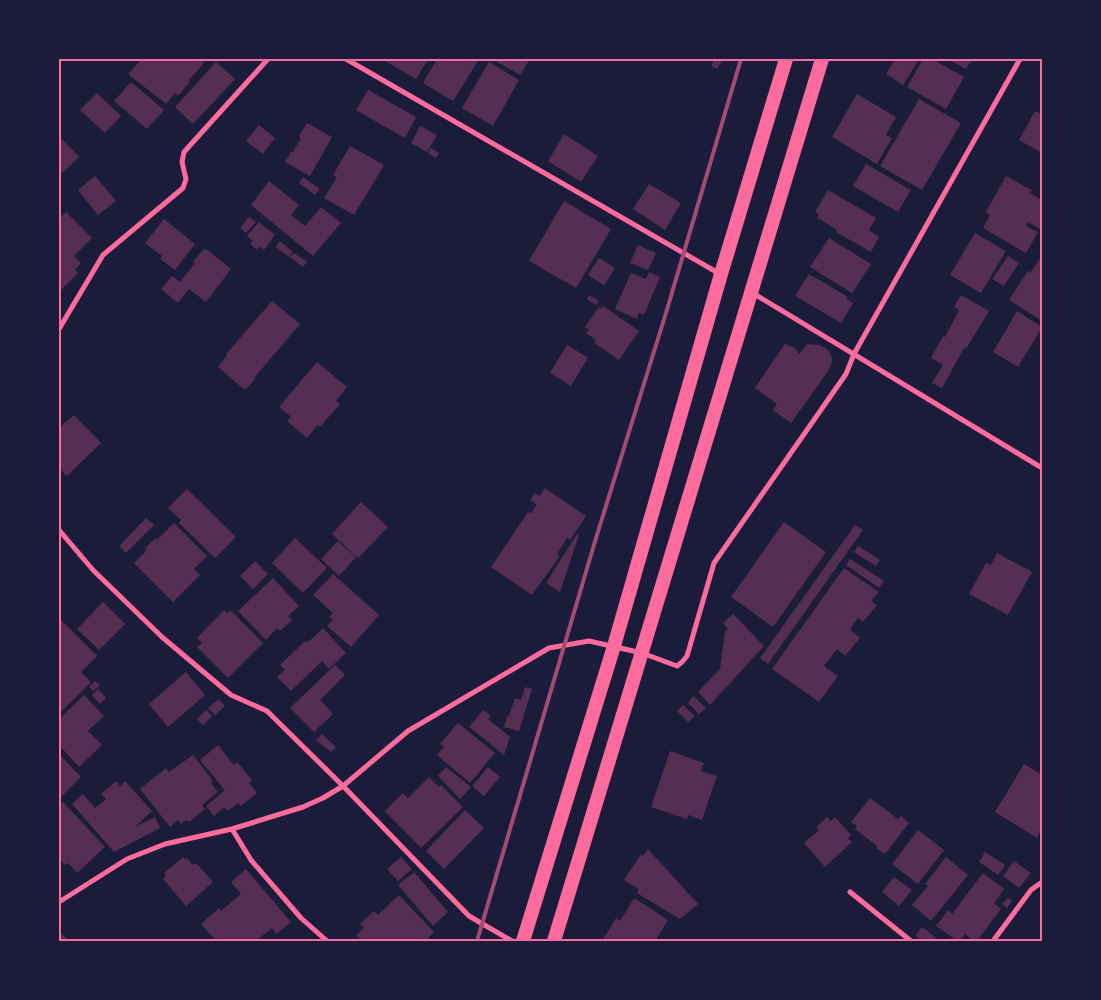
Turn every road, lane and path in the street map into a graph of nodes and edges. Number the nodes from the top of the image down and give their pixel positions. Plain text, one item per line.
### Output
1 (268, 59) edge
2 (346, 59) edge
3 (786, 59) edge
4 (822, 59) edge
5 (1020, 59) edge
6 (721, 274) junction
7 (750, 291) junction
8 (59, 330) edge
9 (854, 354) junction
10 (1042, 468) edge
11 (59, 530) edge
12 (614, 646) junction
13 (642, 653) junction
14 (343, 786) junction
15 (232, 829) junction
16 (1042, 882) edge
17 (850, 892) dead end
18 (59, 902) edge
19 (327, 941) edge
20 (512, 941) edge
21 (523, 941) edge
22 (554, 941) edge
23 (911, 941) edge
24 (993, 941) edge

1 - 8 street
2 - 6 street
3 - 6 highway
4 - 7 highway
5 - 9 street
6 - 12 highway
7 - 9 street
7 - 13 highway
9 - 10 street
9 - 13 street
11 - 14 street
12 - 13 street
12 - 14 street
12 - 21 highway
13 - 22 highway
14 - 15 street
14 - 20 street
15 - 18 street
15 - 19 street
16 - 24 street
17 - 23 street

